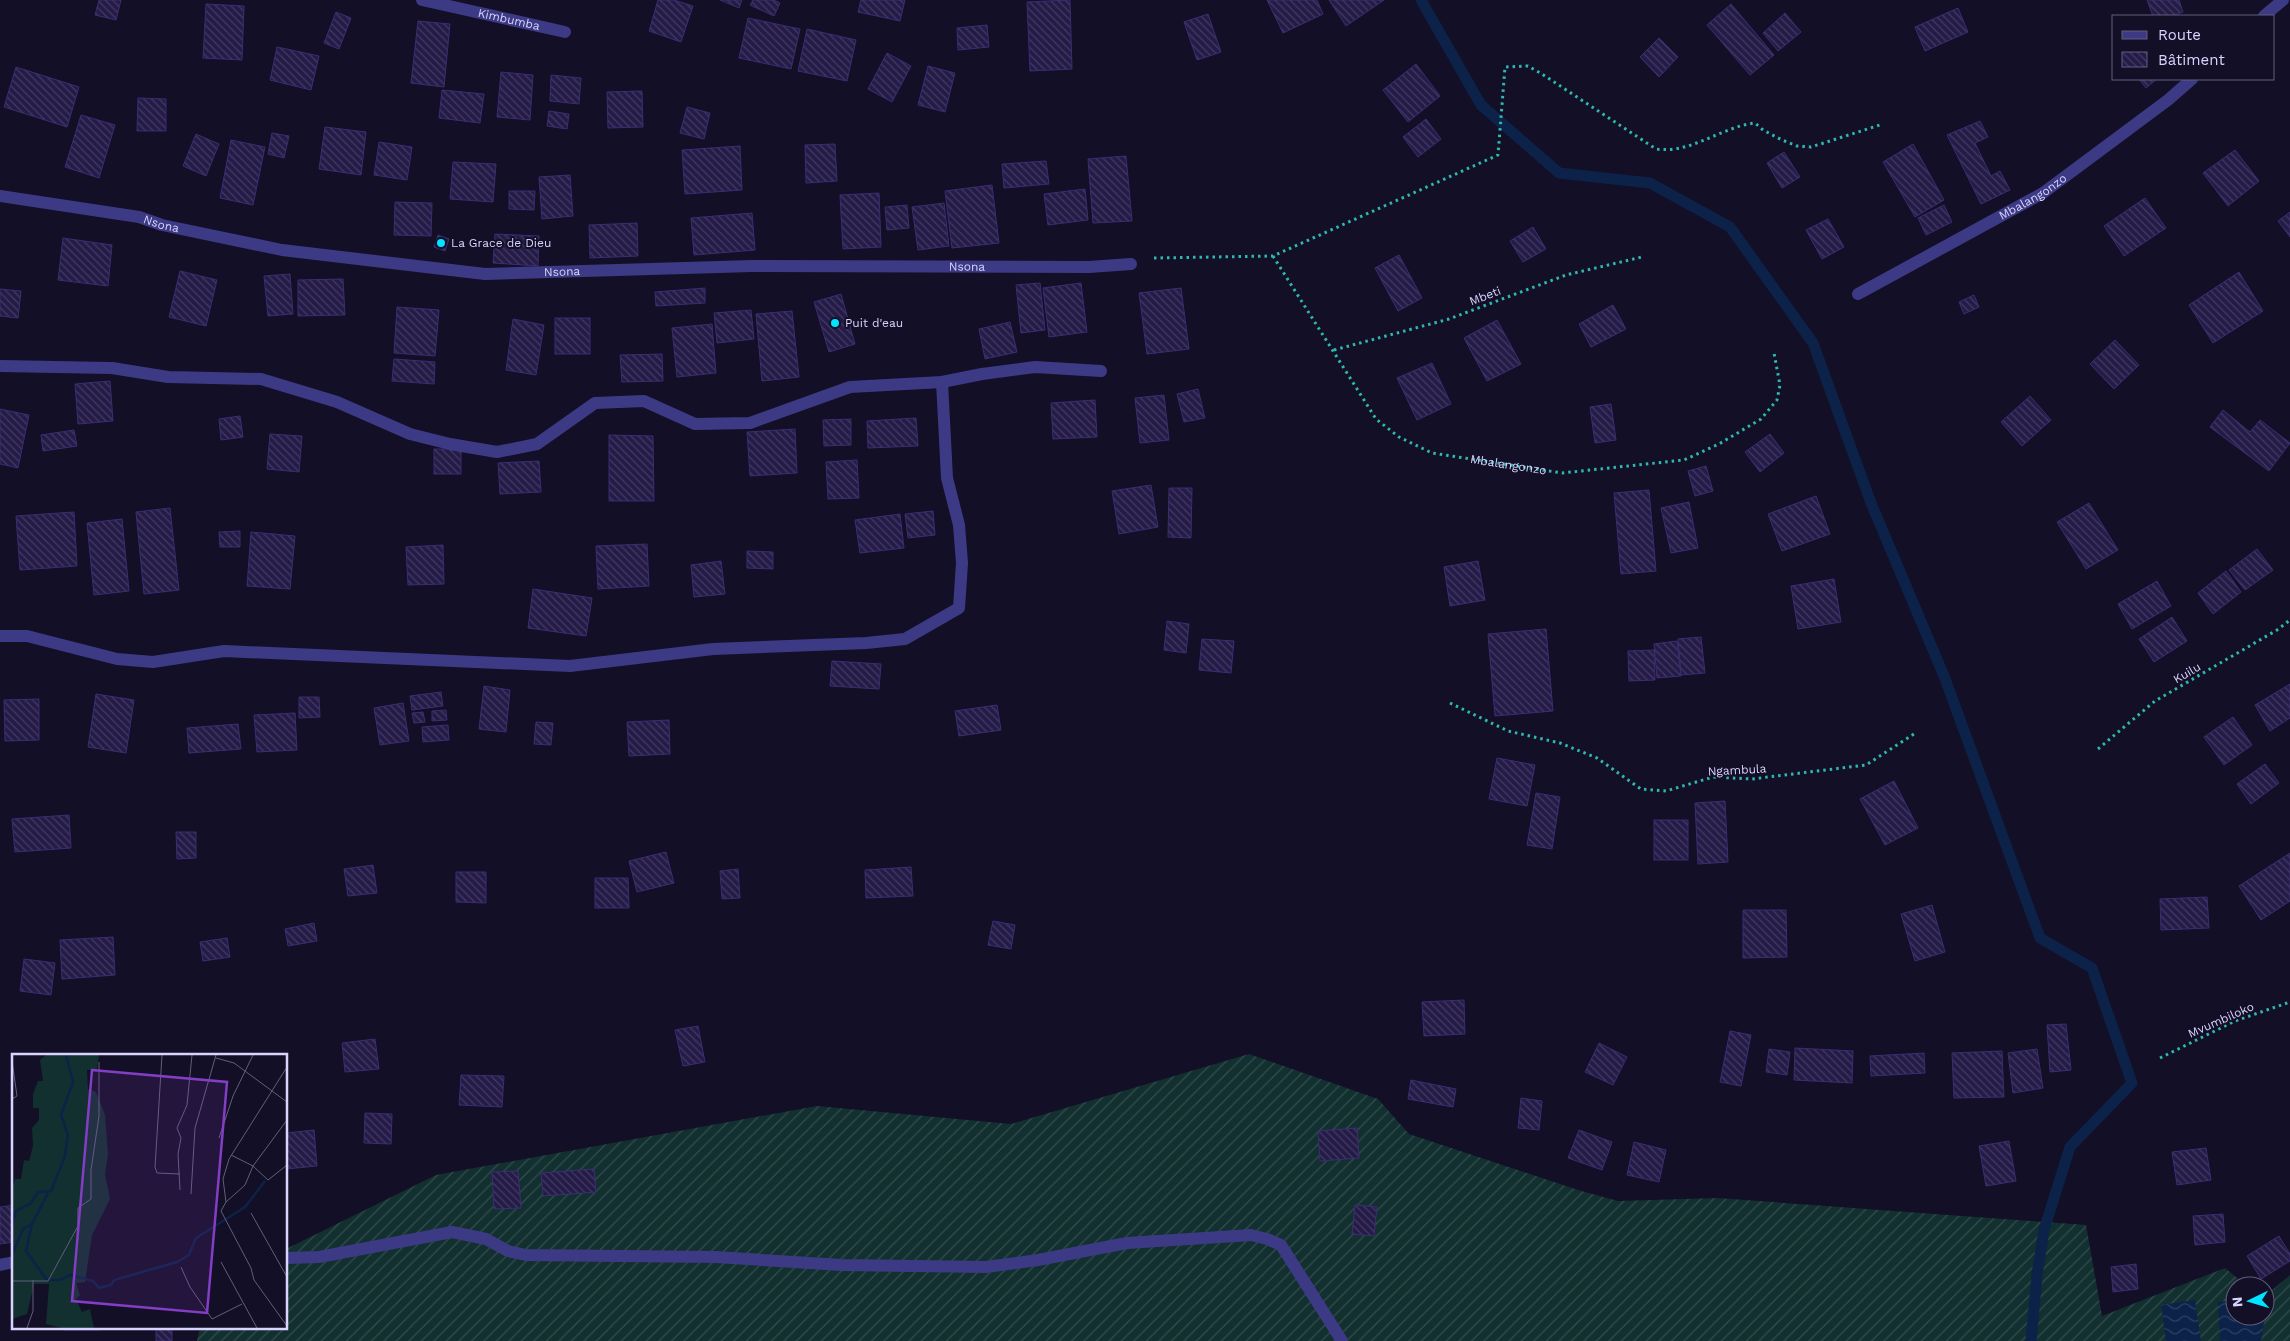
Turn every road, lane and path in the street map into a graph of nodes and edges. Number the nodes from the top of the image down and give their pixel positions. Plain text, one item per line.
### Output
1 (422, 0) edge
2 (2283, 0) edge
3 (2265, 15) edge
4 (565, 32) dead end
5 (2191, 80) edge
6 (1880, 125) dead end
7 (0, 196) edge
8 (1273, 256) junction
9 (1642, 257) dead end
10 (1131, 264) joint
11 (1858, 294) dead end
12 (1334, 350) junction
13 (1774, 353) dead end
14 (0, 366) edge
15 (1101, 371) dead end
16 (942, 382) junction
17 (2290, 620) edge
18 (0, 636) edge
19 (1450, 703) dead end
20 (1916, 732) dead end
21 (2098, 749) dead end
22 (2290, 1002) edge
23 (2160, 1058) dead end
24 (288, 1258) edge
25 (1342, 1341) edge

1 - 4 street, Kimbumba
2 - 3 street
5 - 11 street, Mbalangonzo
6 - 8 path
7 - 10 street, Nsona
8 - 10 path
8 - 12 path, Mbalangonzo
9 - 12 path, Mbeti
12 - 13 path, Mbalangonzo
14 - 16 street
15 - 16 street
16 - 18 street
17 - 21 path, Kuilu
19 - 20 path, Ngambula
22 - 23 path, Mvumbiloko
24 - 25 street

